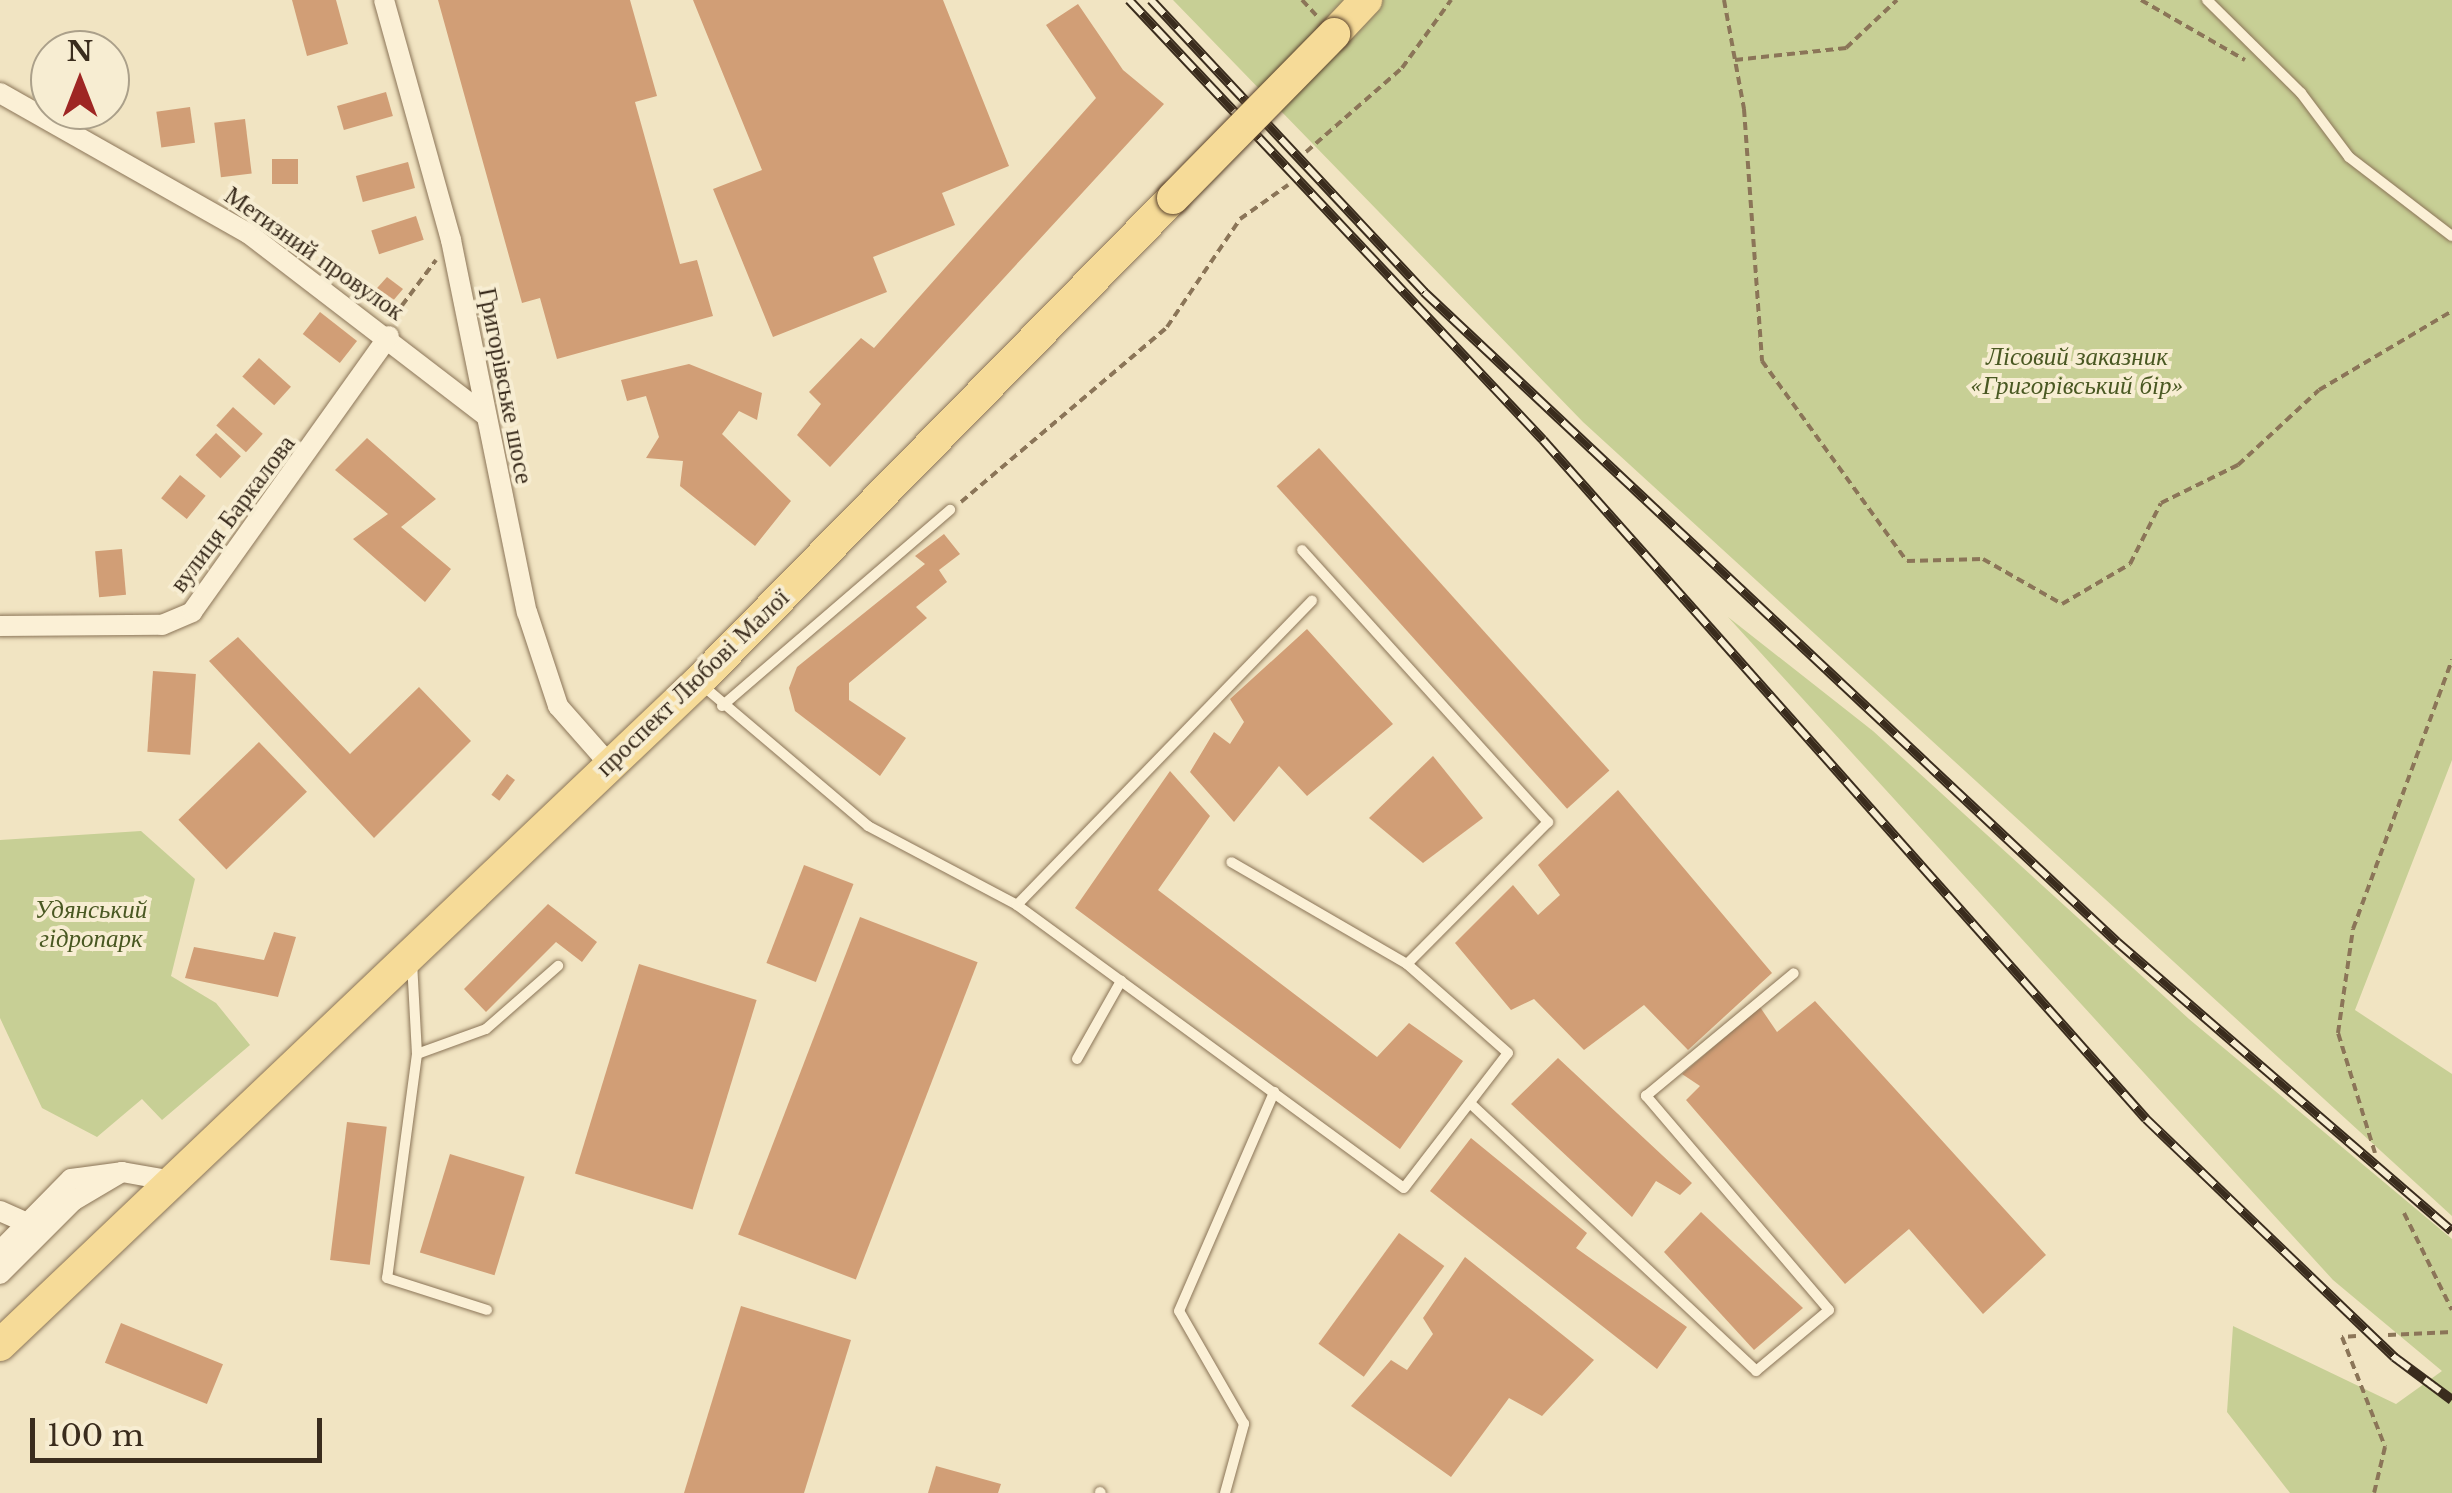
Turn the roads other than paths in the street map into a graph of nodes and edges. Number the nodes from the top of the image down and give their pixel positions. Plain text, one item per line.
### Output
1 (384, 0) edge
2 (1366, 0) edge
3 (2207, 0) edge
4 (0, 93) edge
5 (2452, 236) edge
6 (390, 336) junction
7 (484, 414) junction
8 (950, 510) road end
9 (1302, 550) dead end
10 (1312, 601) dead end
11 (0, 626) edge
12 (698, 682) junction
13 (722, 706) junction
14 (610, 765) junction
15 (1231, 862) dead end
16 (1017, 904) junction
17 (411, 951) junction
18 (1407, 964) junction
19 (558, 966) dead end
20 (1794, 973) dead end
21 (1122, 981) junction
22 (417, 1054) junction
23 (1076, 1059) dead end
24 (1274, 1092) junction
25 (1470, 1103) junction
26 (122, 1172) junction
27 (174, 1180) junction
28 (0, 1210) edge
29 (25, 1222) junction
30 (0, 1251) edge
31 (0, 1274) edge
32 (488, 1310) dead end
33 (0, 1345) edge
34 (1225, 1493) edge

1 - 7 street, Григорівське шосе
2 - 12 main road, проспект Любові Малої, bridge
3 - 5 lane
4 - 6 street, Метизний провулок
6 - 7 street, Метизний провулок
6 - 11 street, вулиця Баркалова
7 - 14 street, Григорівське шосе
8 - 13 lane
9 - 18 lane
10 - 16 lane
12 - 13 lane
12 - 14 main road, проспект Любові Малої
13 - 16 lane
14 - 17 main road, проспект Любові Малої
15 - 18 lane
16 - 21 lane
17 - 22 lane
17 - 27 main road, проспект Любові Малої
18 - 25 lane
19 - 22 lane
20 - 25 lane
21 - 23 lane
21 - 24 lane
22 - 32 lane
24 - 25 lane
24 - 34 lane
26 - 27 street
26 - 29 street
26 - 31 street
27 - 33 main road, проспект Любові Малої
28 - 29 street
29 - 30 street

